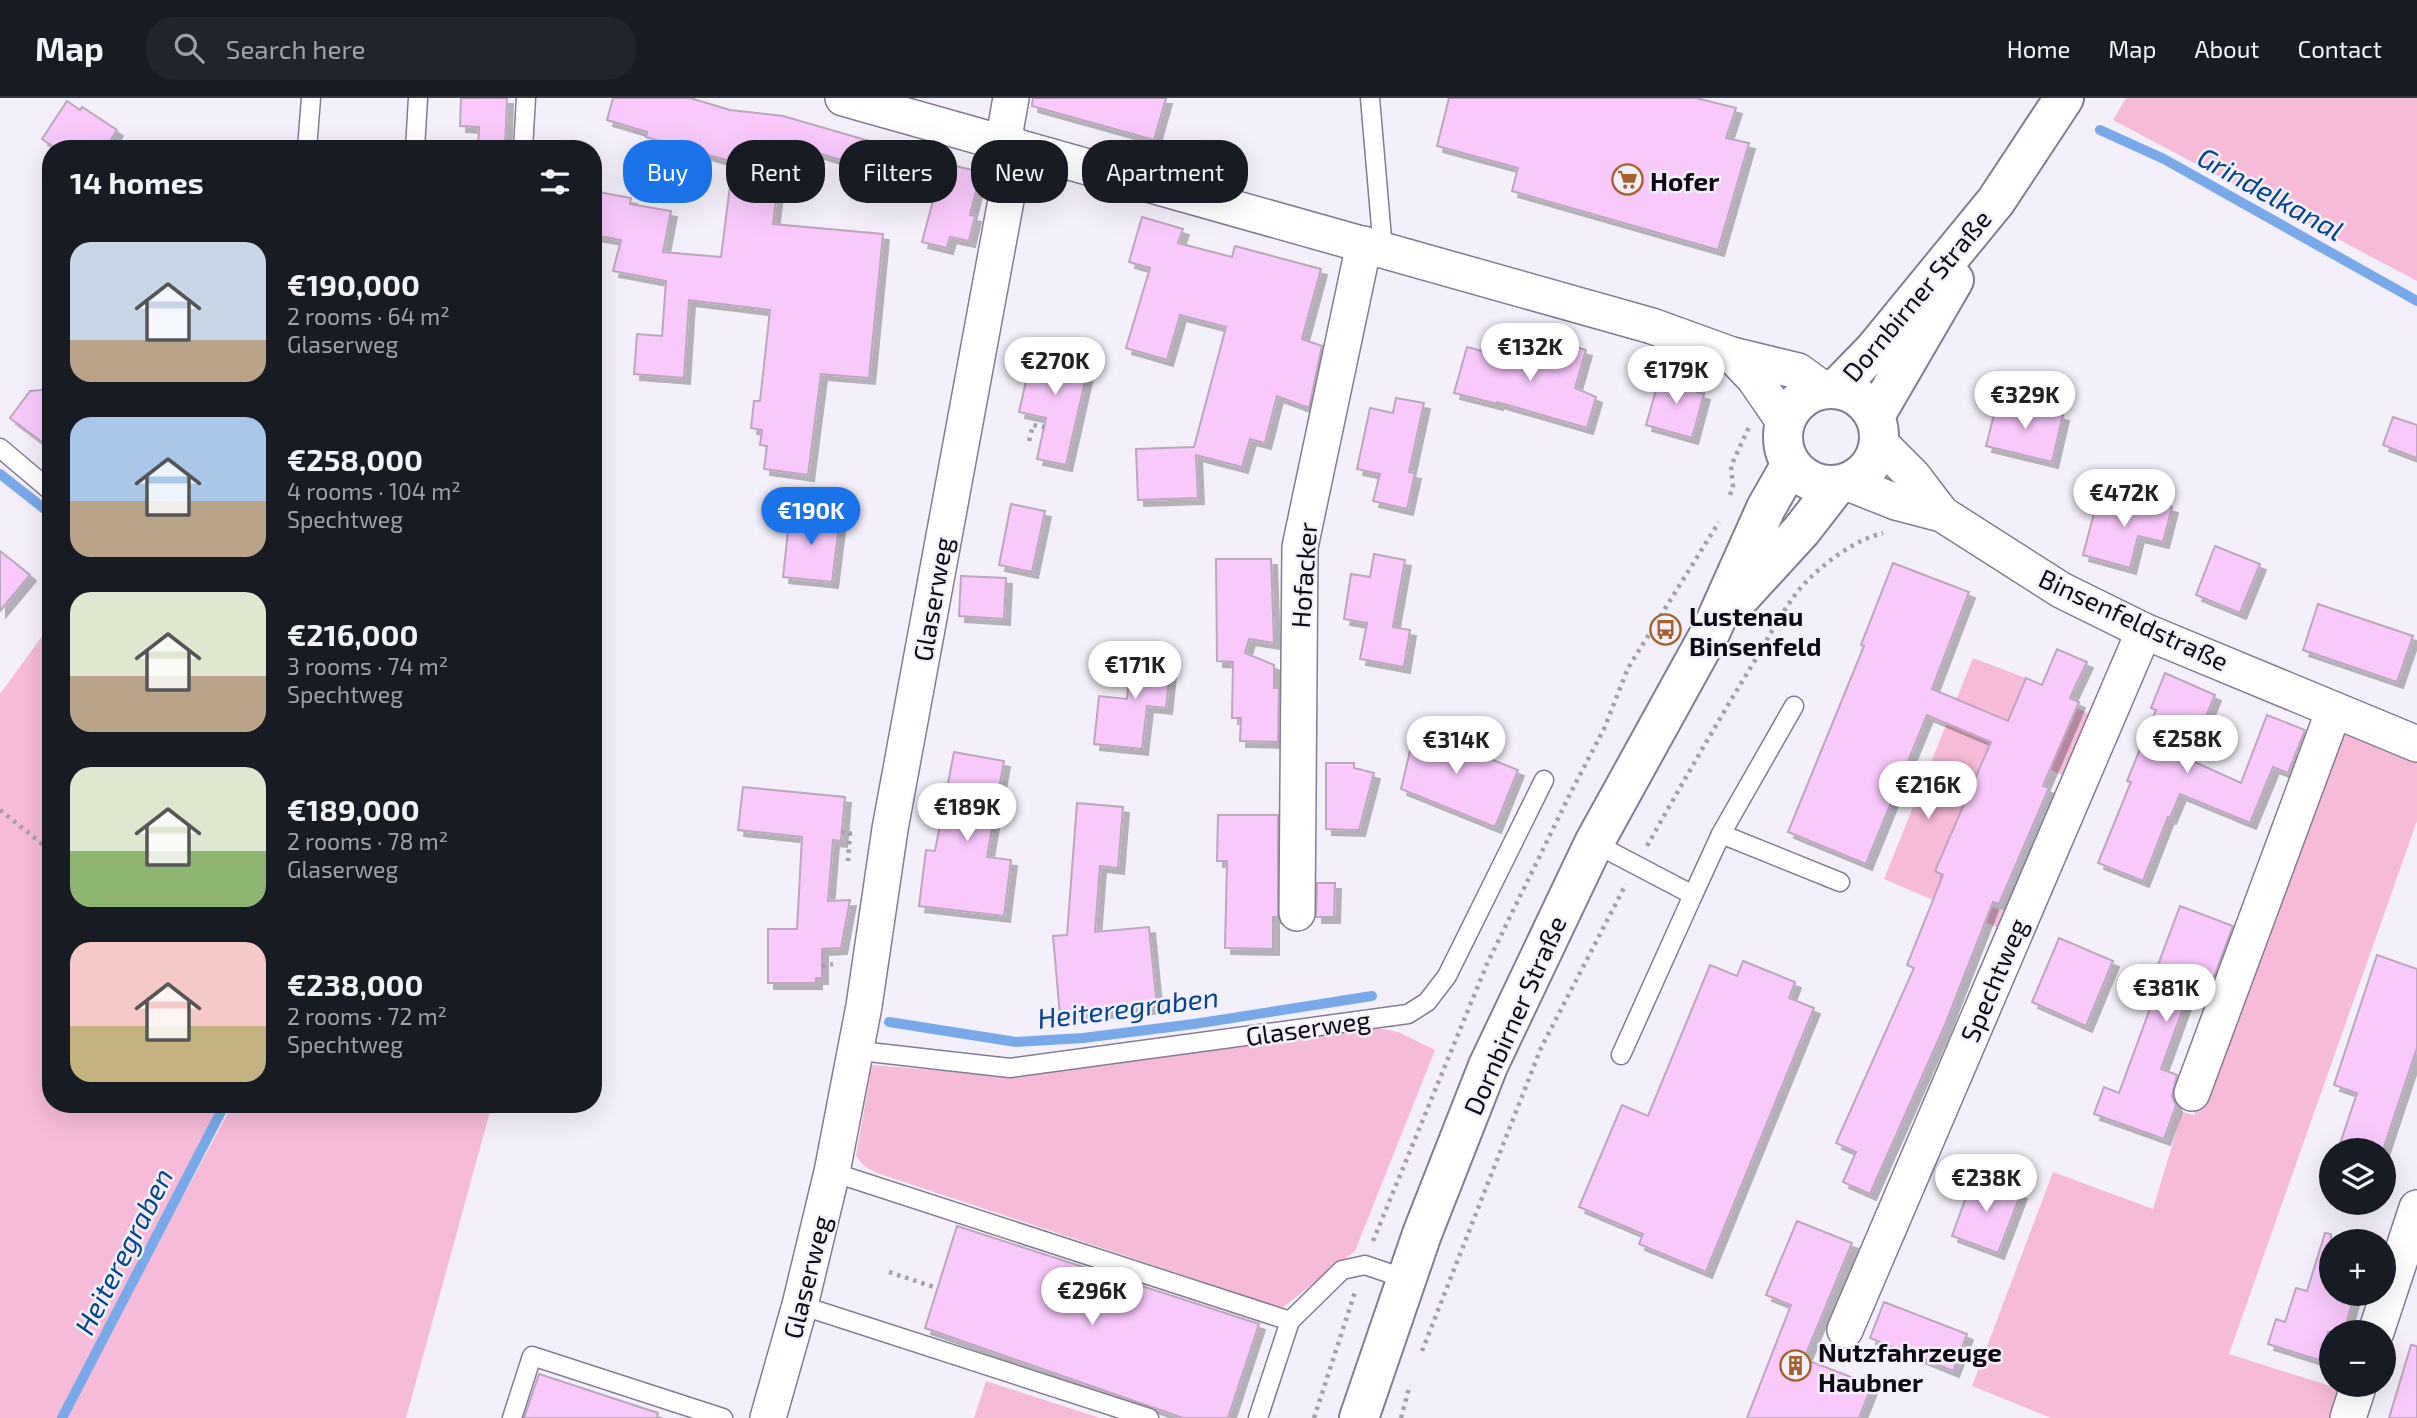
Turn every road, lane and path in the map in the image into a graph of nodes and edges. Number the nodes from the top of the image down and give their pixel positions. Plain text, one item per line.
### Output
1 (311, 98) edge
2 (418, 98) edge
3 (526, 98) edge
4 (843, 98) edge
5 (1011, 98) edge
6 (1370, 98) edge
7 (2064, 98) edge
8 (308, 140) edge
9 (416, 140) edge
10 (524, 140) edge
11 (991, 140) edge
12 (1009, 140) edge
13 (1068, 162) edge
14 (1996, 201) junction
15 (999, 203) edge
16 (1373, 247) junction
17 (1732, 355) junction
18 (1830, 389) junction
19 (1785, 423) junction
20 (1044, 427) dead end
21 (1877, 429) junction
22 (1029, 441) dead end
23 (0, 449) edge
24 (1791, 464) junction
25 (42, 484) edge
26 (1842, 485) junction
27 (1942, 514) junction
28 (1884, 533) dead end
29 (1711, 631) junction
30 (2144, 631) junction
31 (1794, 706) dead end
32 (2334, 710) junction
33 (2417, 744) edge
34 (1544, 780) dead end
35 (0, 810) edge
36 (841, 832) dead end
37 (1721, 834) junction
38 (1594, 843) junction
39 (42, 844) edge
40 (848, 861) dead end
41 (1636, 866) junction
42 (1840, 882) dead end
43 (1693, 895) junction
44 (1297, 913) dead end
45 (834, 964) dead end
46 (822, 966) dead end
47 (854, 1052) junction
48 (1621, 1055) dead end
49 (2192, 1093) dead end
50 (832, 1172) junction
51 (2417, 1208) edge
52 (889, 1272) dead end
53 (1406, 1279) junction
54 (937, 1288) dead end
55 (800, 1305) junction
56 (2380, 1320) edge
57 (1290, 1321) junction
58 (1845, 1330) dead end
59 (1421, 1354) dead end
60 (1412, 1380) dead end
61 (2355, 1397) edge
62 (512, 1418) edge
63 (723, 1418) edge
64 (768, 1418) edge
65 (1149, 1418) edge
66 (1258, 1418) edge
67 (1359, 1418) edge
68 (1401, 1418) edge
69 (2348, 1418) edge

1 - 8 lane
2 - 9 lane
3 - 10 lane
4 - 11 street
5 - 12 street, Glaserweg
6 - 16 lane
7 - 14 main road, Dornbirner Straße
13 - 16 street
14 - 18 main road, Dornbirner Straße
14 - 21 main road, Dornbirner Straße
15 - 47 street, Glaserweg
16 - 17 street
16 - 44 street, Hofacker
17 - 18 street
17 - 19 street
18 - 19 main road, Dornbirner Straße
18 - 21 main road, Dornbirner Straße
19 - 24 main road
20 - 22 path
21 - 26 main road, Dornbirner Straße
21 - 27 street, Binsenfeldstraße
23 - 25 lane
24 - 26 main road
24 - 29 main road, Dornbirner Straße
26 - 27 street, Binsenfeldstraße
26 - 29 main road, Dornbirner Straße
27 - 30 street, Binsenfeldstraße
28 - 41 path
29 - 38 main road, Dornbirner Straße
30 - 32 street, Binsenfeldstraße
30 - 58 street, Spechtweg
31 - 37 lane
32 - 33 street, Binsenfeldstraße
32 - 49 street
34 - 47 lane, Glaserweg
35 - 39 path
36 - 40 path
37 - 42 lane
37 - 43 lane
38 - 41 lane
38 - 53 main road, Dornbirner Straße
41 - 43 lane
41 - 59 path
43 - 48 lane
45 - 46 path
47 - 50 street, Glaserweg
50 - 55 street, Glaserweg
50 - 57 lane
51 - 56 street
52 - 54 path
53 - 57 lane
53 - 67 main road, Dornbirner Straße
55 - 64 street, Glaserweg
55 - 65 lane
57 - 66 lane
60 - 68 path
61 - 69 street
62 - 63 lane

